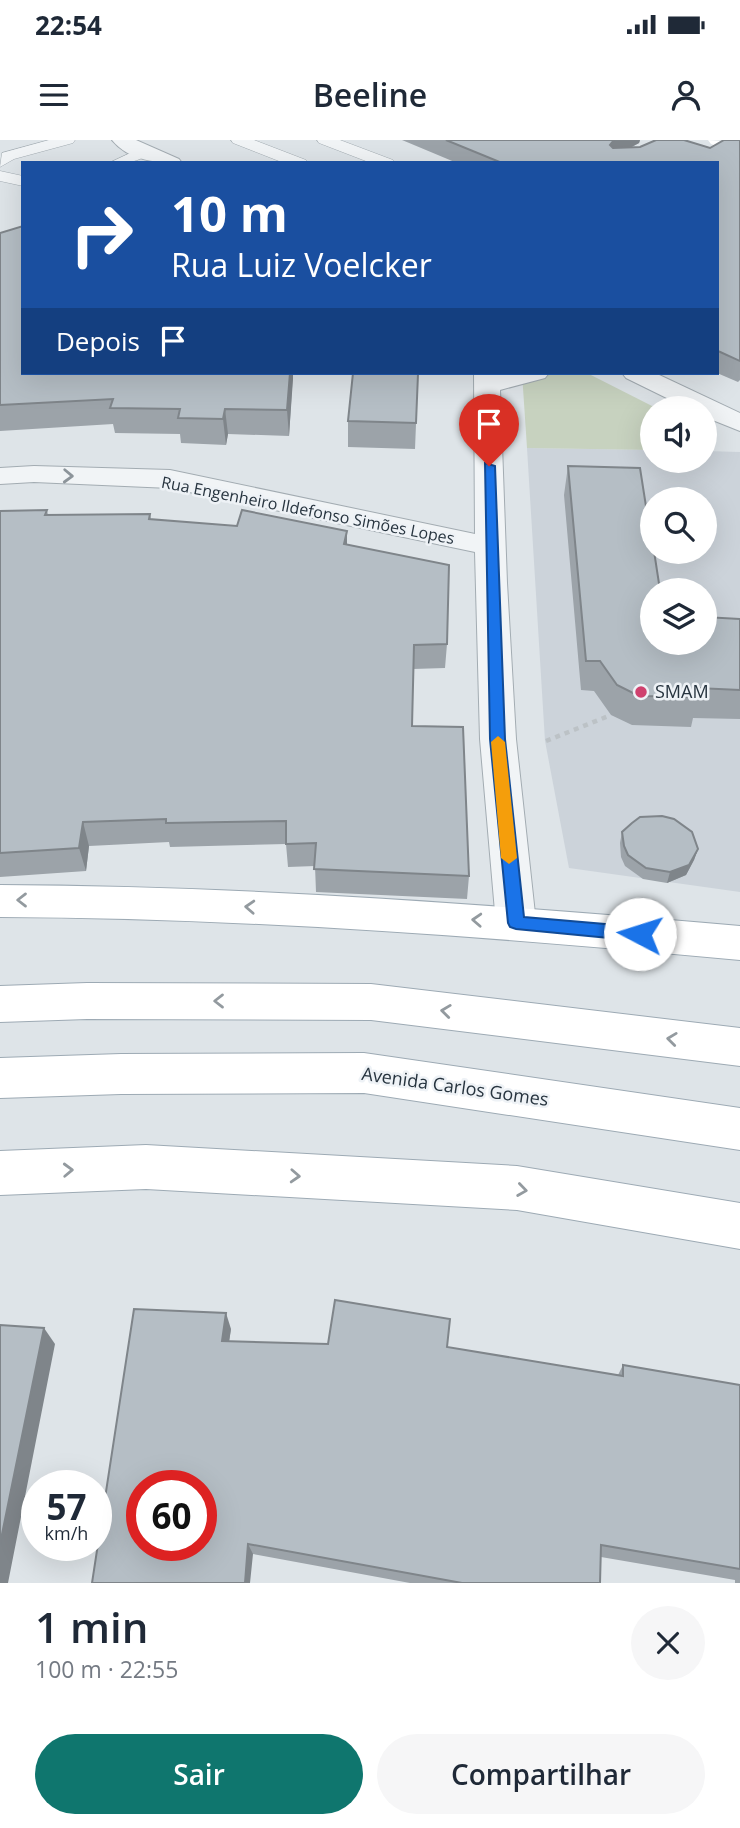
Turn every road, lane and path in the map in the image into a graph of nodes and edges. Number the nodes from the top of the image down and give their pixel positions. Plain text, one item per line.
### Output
1 (67, 140) edge
2 (122, 140) edge
3 (239, 140) edge
4 (325, 140) edge
5 (718, 140) edge
6 (740, 149) edge
7 (144, 152) junction
8 (122, 161) edge
9 (167, 161) edge
10 (295, 161) edge
11 (382, 161) edge
12 (0, 162) edge
13 (0, 176) edge
14 (21, 180) edge
15 (520, 375) edge
16 (639, 375) edge
17 (488, 379) edge
18 (740, 423) edge
19 (0, 476) edge
20 (490, 546) junction
21 (611, 715) edge
22 (545, 741) dead end
23 (0, 901) edge
24 (516, 923) junction
25 (740, 943) edge
26 (0, 1004) edge
27 (740, 1047) edge
28 (0, 1062) edge
29 (0, 1078) edge
30 (740, 1113) edge
31 (740, 1129) edge
32 (0, 1172) edge
33 (740, 1226) edge

1 - 12 lane
2 - 7 street
3 - 10 lane
4 - 11 lane
5 - 6 main road
7 - 8 lane
7 - 9 street
13 - 14 lane
15 - 17 street
16 - 18 street
17 - 20 street
19 -> 20 street, Rua Engenheiro Ildefonso Simões Lopes
20 - 24 street
21 - 22 path
24 -> 23 main road
24 - 25 main road
27 -> 26 main road
28 - 30 lane
29 - 31 main road, Avenida Carlos Gomes
32 -> 33 main road

